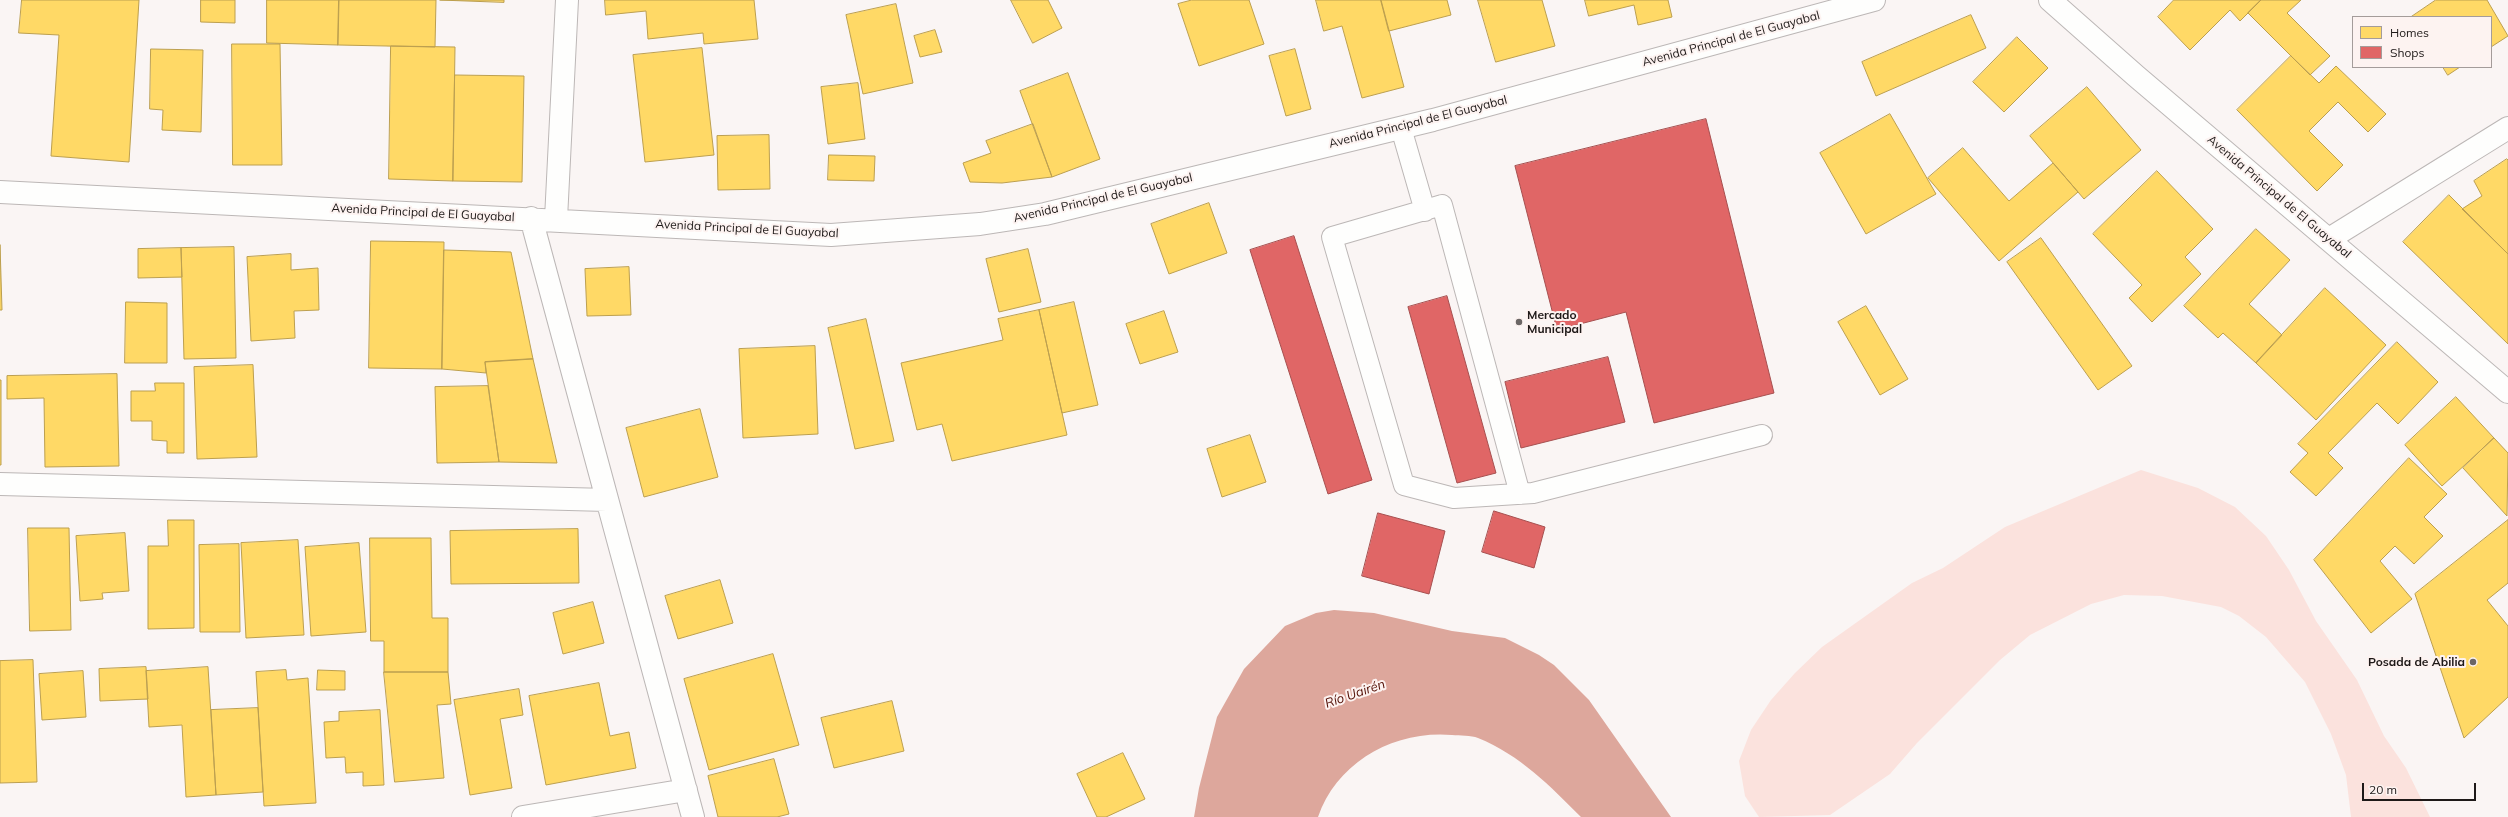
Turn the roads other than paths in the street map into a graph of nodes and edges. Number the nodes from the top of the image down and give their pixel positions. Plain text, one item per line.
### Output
1 (567, 0) edge
2 (1874, 0) edge
3 (2050, 0) edge
4 (1401, 128) junction
5 (2508, 128) edge
6 (0, 192) edge
7 (1425, 211) junction
8 (531, 218) junction
9 (556, 219) junction
10 (2329, 240) junction
11 (2508, 392) edge
12 (1762, 435) dead end
13 (0, 484) edge
14 (1520, 494) junction
15 (607, 500) junction
16 (686, 790) junction
17 (522, 817) edge
18 (693, 817) edge

1 - 9 street
2 - 4 street, Avenida Principal de El Guayabal
3 - 10 street, Avenida Principal de El Guayabal
4 - 7 lane
4 - 9 street, Avenida Principal de El Guayabal
5 - 10 street
6 - 8 street, Avenida Principal de El Guayabal
7 - 14 lane
7 - 14 lane
8 - 9 street, Avenida Principal de El Guayabal
8 - 15 street
10 - 11 street, Avenida Principal de El Guayabal
12 - 14 lane
13 - 15 street
15 - 16 street
16 - 17 street
16 - 18 street

